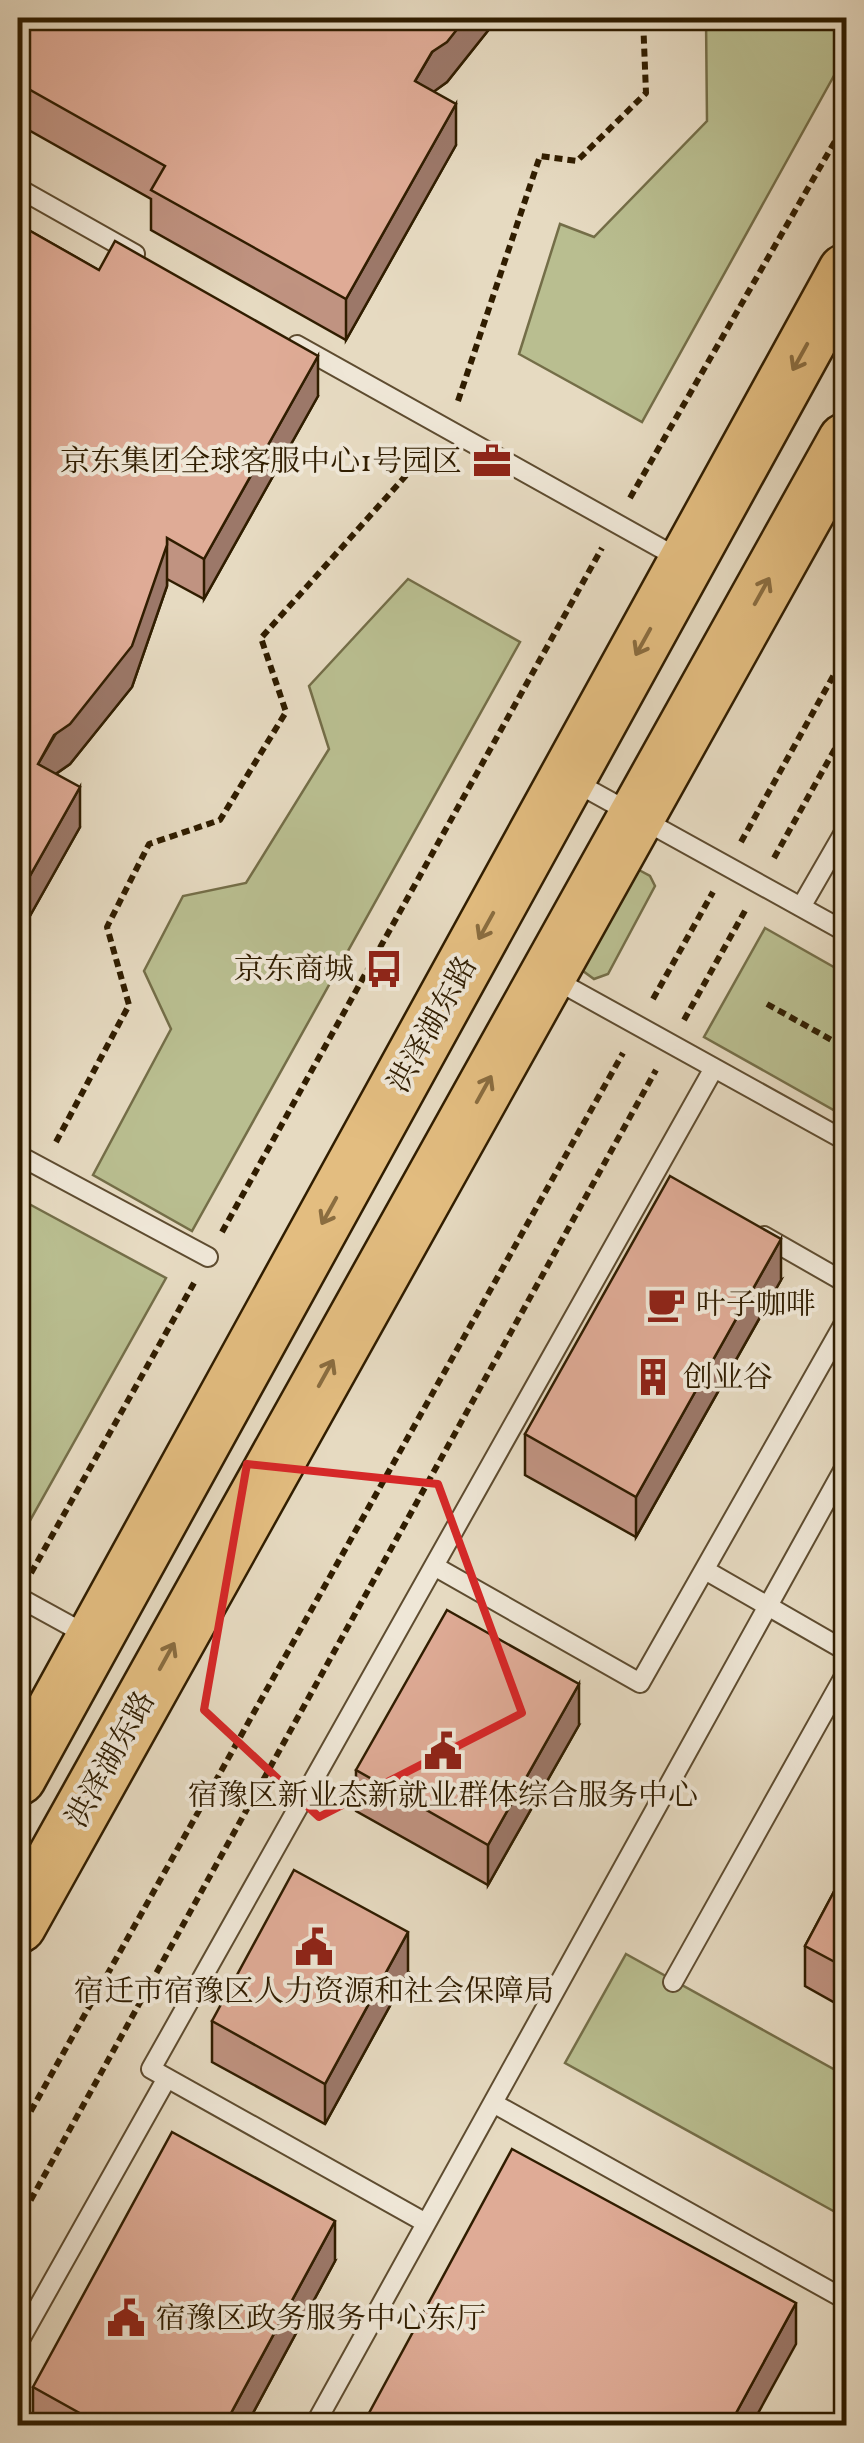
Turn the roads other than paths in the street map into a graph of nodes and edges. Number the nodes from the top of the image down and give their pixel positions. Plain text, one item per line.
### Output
1 (18, 188) edge
2 (155, 265) edge
3 (846, 272) edge
4 (276, 333) edge
5 (846, 441) edge
6 (686, 563) junction
7 (568, 778) junction
8 (637, 816) junction
9 (846, 830) edge
10 (802, 908) junction
11 (846, 932) edge
12 (548, 976) junction
13 (714, 1068) junction
14 (846, 1141) edge
15 (18, 1155) edge
16 (750, 1229) edge
17 (208, 1257) road end
18 (846, 1283) edge
19 (846, 1320) edge
20 (846, 1465) edge
21 (434, 1566) junction
22 (704, 1570) junction
23 (18, 1597) edge
24 (768, 1607) junction
25 (94, 1639) junction
26 (846, 1651) edge
27 (846, 1673) edge
28 (18, 1777) edge
29 (18, 1925) edge
30 (673, 1982) dead end
31 (167, 2078) junction
32 (493, 2102) junction
33 (426, 2223) junction
34 (846, 2300) edge
35 (18, 2343) edge
36 (314, 2426) edge

1 - 2 lane
3 -> 6 main road, 洪泽湖东路
4 - 6 lane
8 -> 5 main road, 洪泽湖东路
6 -> 7 main road, 洪泽湖东路
7 - 8 lane
7 -> 25 main road, 洪泽湖东路
8 - 10 lane
8 - 12 main road, 洪泽湖东路
9 - 10 lane
10 - 11 lane
12 - 13 lane
29 -> 12 main road, 洪泽湖东路
13 - 14 lane
13 - 21 lane
15 - 17 lane
16 - 18 lane
19 - 22 lane
20 - 24 lane
21 - 22 lane
21 - 31 lane
22 - 24 lane
23 - 25 lane
24 - 26 lane
24 - 32 lane
25 - 28 main road, 洪泽湖东路
27 - 30 lane
31 - 33 lane
31 - 35 lane
32 - 33 lane
32 - 34 lane
33 - 36 lane

